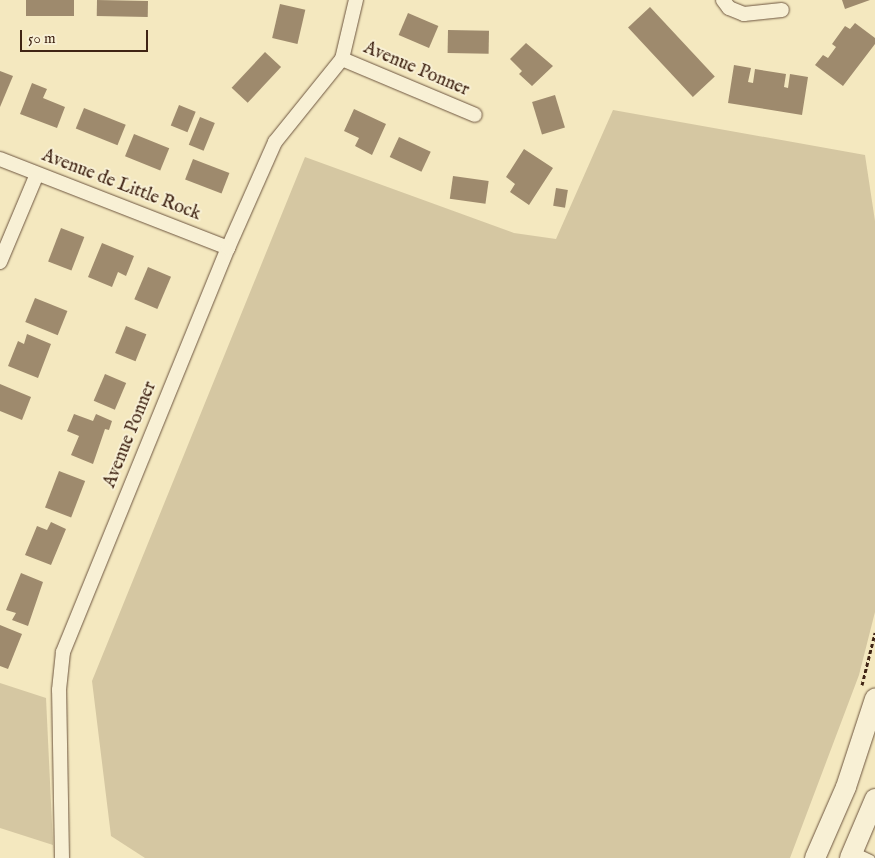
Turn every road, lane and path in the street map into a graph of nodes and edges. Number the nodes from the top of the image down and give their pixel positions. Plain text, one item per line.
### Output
1 (356, 0) edge
2 (723, 0) edge
3 (782, 10) dead end
4 (342, 59) junction
5 (475, 115) dead end
6 (0, 159) edge
7 (36, 174) junction
8 (228, 248) junction
9 (0, 262) edge
10 (875, 699) edge
11 (875, 799) edge
12 (858, 855) edge
13 (62, 858) edge
14 (815, 858) edge

1 - 4 street, Avenue Ponner
2 - 3 street
4 - 5 street, Avenue Ponner
4 - 8 street, Avenue Ponner
6 - 7 street, Avenue de Little Rock
7 - 8 street, Avenue de Little Rock
7 - 9 street
8 - 13 street, Avenue Ponner
10 - 14 main road
11 - 12 main road

